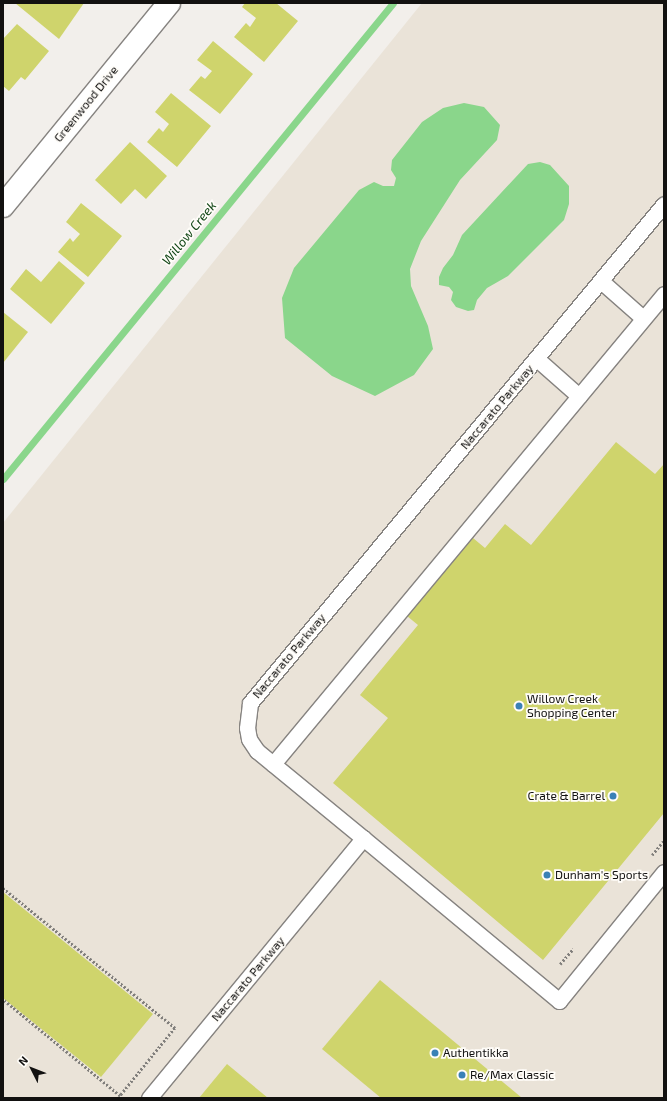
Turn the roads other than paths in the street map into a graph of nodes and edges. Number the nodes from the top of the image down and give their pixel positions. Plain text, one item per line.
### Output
1 (169, 3) edge
2 (664, 204) edge
3 (3, 206) edge
4 (601, 282) junction
5 (664, 294) edge
6 (644, 318) junction
7 (537, 359) junction
8 (579, 396) junction
9 (273, 764) junction
10 (363, 838) junction
11 (664, 872) edge
12 (149, 1098) edge

1 - 3 street, Greenwood Drive
2 - 4 lane, Naccarato Parkway
4 - 6 lane
4 - 7 lane, Naccarato Parkway
5 - 6 lane
6 - 8 lane
7 - 8 lane
7 - 9 lane, Naccarato Parkway
8 - 9 lane
9 - 10 lane, Naccarato Parkway
10 - 11 lane
10 - 12 lane, Naccarato Parkway

